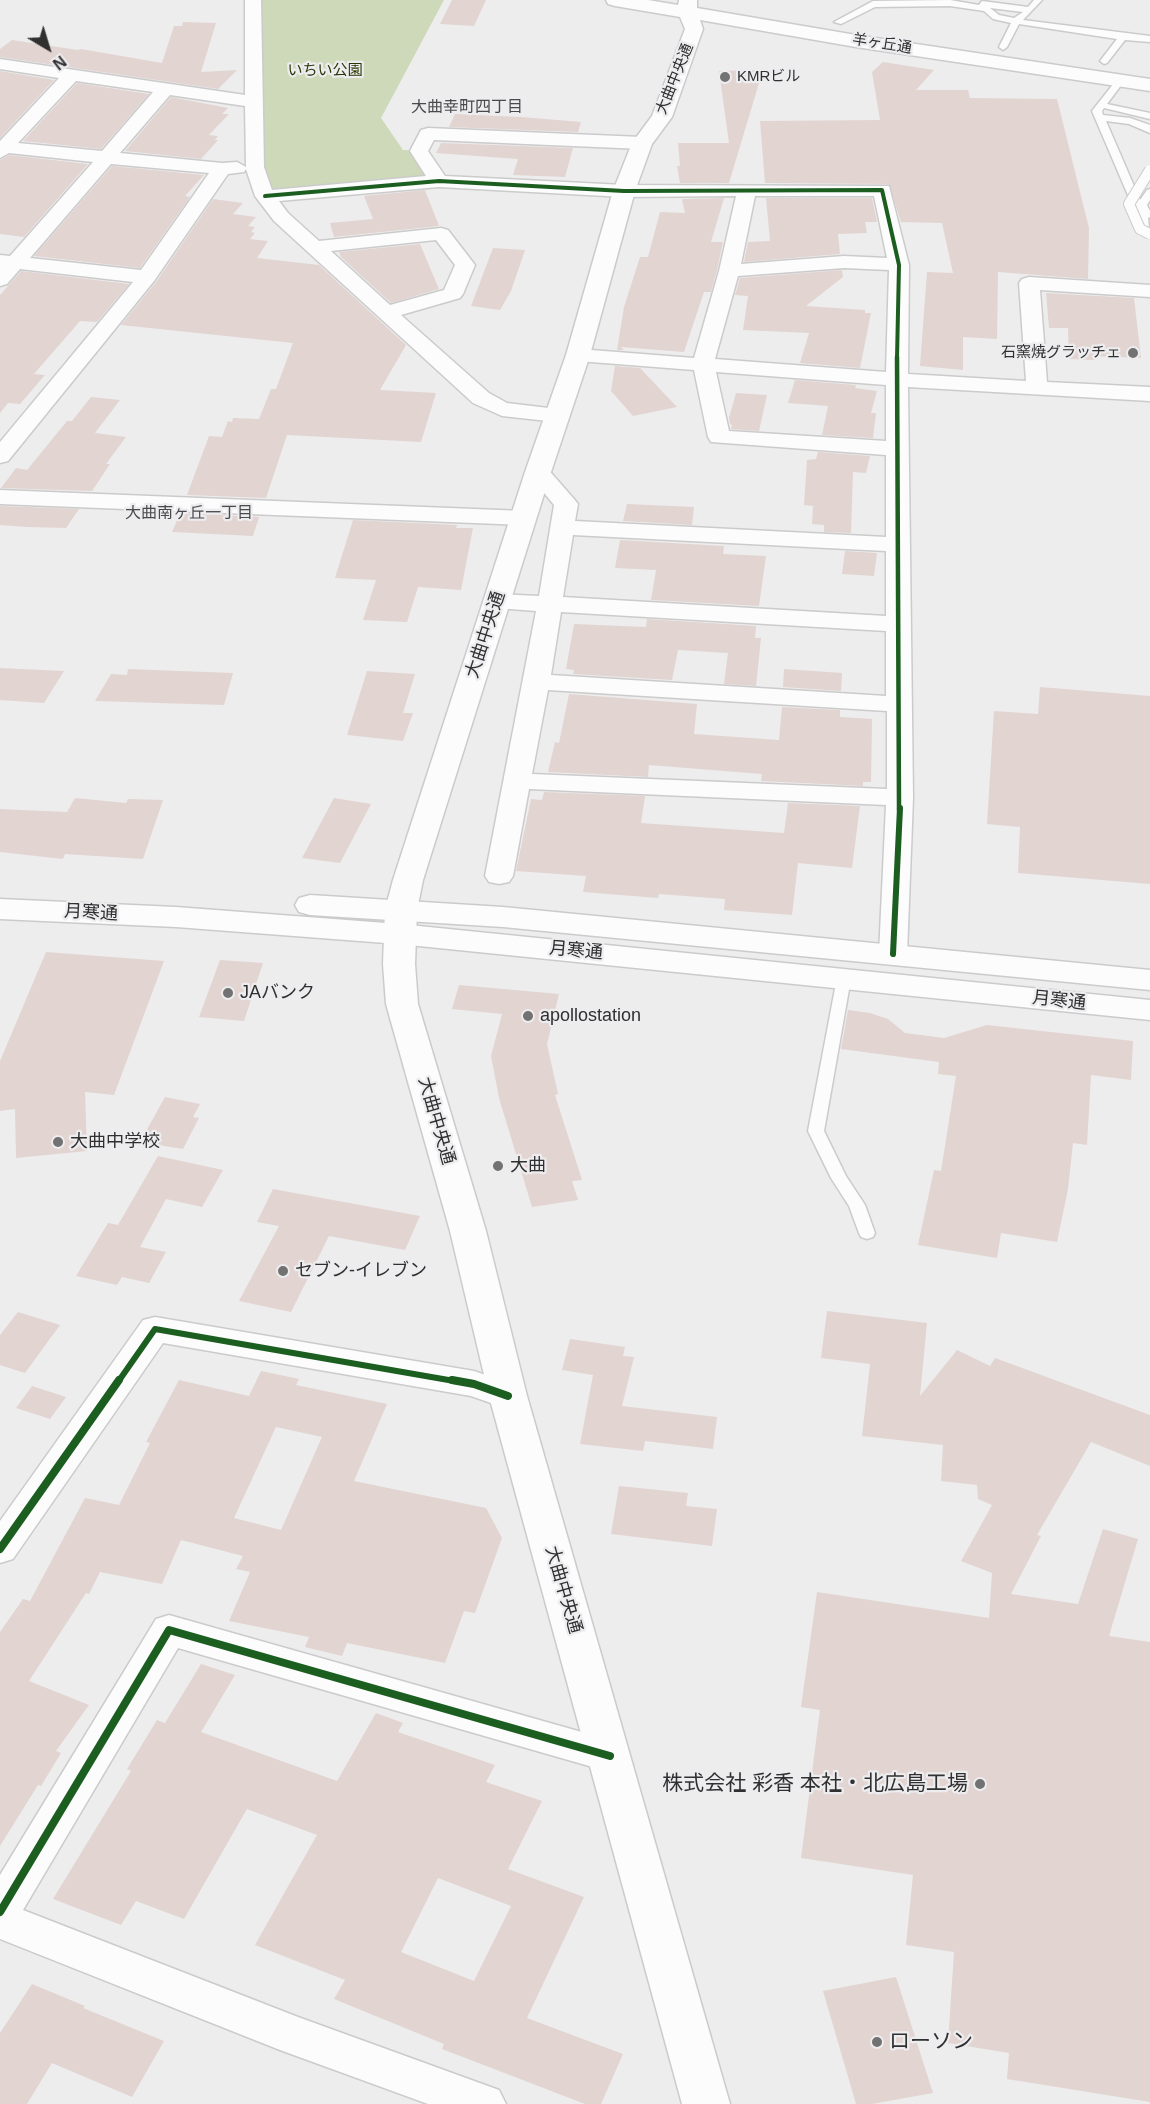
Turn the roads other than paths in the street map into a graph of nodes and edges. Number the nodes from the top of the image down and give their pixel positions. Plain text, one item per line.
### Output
1 (253, 0) edge
2 (615, 0) edge
3 (706, 0) edge
4 (866, 0) edge
5 (959, 0) edge
6 (1038, 0) edge
7 (688, 6) edge
8 (1029, 10) junction
9 (1016, 21) junction
10 (838, 22) junction
11 (1123, 37) junction
12 (1150, 41) edge
13 (1003, 47) junction
14 (1104, 61) junction
15 (0, 64) edge
16 (1150, 68) edge
17 (72, 75) junction
18 (1121, 80) junction
19 (1150, 85) edge
20 (166, 89) junction
21 (253, 102) junction
22 (1101, 105) junction
23 (1150, 116) edge
24 (1100, 117) junction
25 (1150, 130) edge
26 (642, 143) junction
27 (1, 149) edge
28 (106, 158) junction
29 (255, 167) junction
30 (222, 169) junction
31 (1150, 170) edge
32 (439, 181) junction
33 (747, 190) junction
34 (624, 191) junction
35 (1150, 192) edge
36 (266, 196) junction
37 (1150, 223) edge
38 (1150, 235) edge
39 (315, 247) junction
40 (8, 262) edge
41 (898, 265) junction
42 (729, 271) junction
43 (147, 277) junction
44 (0, 280) edge
45 (1150, 291) edge
46 (387, 312) junction
47 (578, 355) junction
48 (703, 364) junction
49 (897, 380) junction
50 (1037, 388) junction
51 (1150, 394) edge
52 (557, 415) junction
53 (898, 449) junction
54 (0, 454) edge
55 (537, 472) junction
56 (0, 497) edge
57 (524, 518) junction
58 (562, 527) junction
59 (899, 545) junction
60 (496, 601) junction
61 (550, 603) junction
62 (899, 624) junction
63 (537, 682) junction
64 (900, 704) junction
65 (519, 782) junction
66 (900, 798) junction
67 (499, 876) dead end
68 (0, 890) edge
69 (0, 909) edge
70 (400, 922) junction
71 (893, 954) junction
72 (844, 978) junction
73 (1150, 980) edge
74 (1150, 1010) edge
75 (867, 1233) dead end
76 (508, 1396) junction
77 (0, 1549) edge
78 (610, 1756) junction
79 (0, 1912) edge
80 (0, 1920) edge
81 (484, 2104) edge
82 (706, 2104) edge

1 - 21 street
2 - 7 main road, 羊ヶ丘通
3 - 10 main road, 羊ヶ丘通
4 - 10 lane
5 - 8 lane
6 - 8 lane
7 - 18 main road, 羊ヶ丘通
7 - 26 main road, 大曲中央通
8 - 9 lane
9 - 10 lane
9 - 11 lane
9 - 13 lane
10 - 13 main road, 羊ヶ丘通
11 - 12 lane
11 - 14 lane
12 - 14 lane
13 - 14 main road, 羊ヶ丘通
14 - 16 main road, 羊ヶ丘通
15 - 17 street
17 - 20 street
17 - 27 street
18 - 19 main road, 羊ヶ丘通
18 - 22 lane
20 - 21 street
20 - 28 street
21 - 29 street
22 - 23 lane
22 - 24 lane
24 - 25 lane
24 - 38 lane
26 - 32 street
26 - 34 main road, 大曲中央通
27 - 28 street
28 - 30 street
28 - 40 street
29 - 30 street
29 - 36 street
30 - 43 street
31 - 38 lane, bridge
32 - 34 street
32 - 36 street
33 - 34 street
33 - 41 street
33 - 42 street
34 - 47 main road, 大曲中央通
35 - 37 lane
36 - 39 street
39 - 46 street
39 - 46 street
40 - 43 street
40 - 44 street
41 - 42 street
41 - 49 street
42 - 48 street
43 - 54 street
45 - 50 street
46 - 52 street
47 - 48 street
47 - 52 main road, 大曲中央通
48 - 49 street
48 - 53 street
49 - 50 street
49 - 53 street
50 - 51 street
52 - 55 main road, 大曲中央通
53 - 59 street
55 - 57 main road, 大曲中央通
55 - 58 street
56 - 57 street
57 - 60 main road, 大曲中央通
58 - 59 street
58 - 61 street
59 - 62 street
60 - 61 street
60 - 70 main road, 大曲中央通
61 - 62 street
61 - 63 street
62 - 64 street
63 - 64 street
63 - 65 street
64 - 66 street
65 - 66 street
65 - 67 street
66 - 71 street
68 - 70 main road, 月寒通
69 - 70 main road, 月寒通
70 - 71 main road, 月寒通
70 - 72 main road, 月寒通
70 - 76 main road, 大曲中央通
71 - 73 main road, 月寒通
72 - 74 main road, 月寒通
72 - 75 lane
76 - 77 street
76 - 78 main road, 大曲中央通
78 - 79 street
78 - 82 main road, 大曲中央通
80 - 81 street

